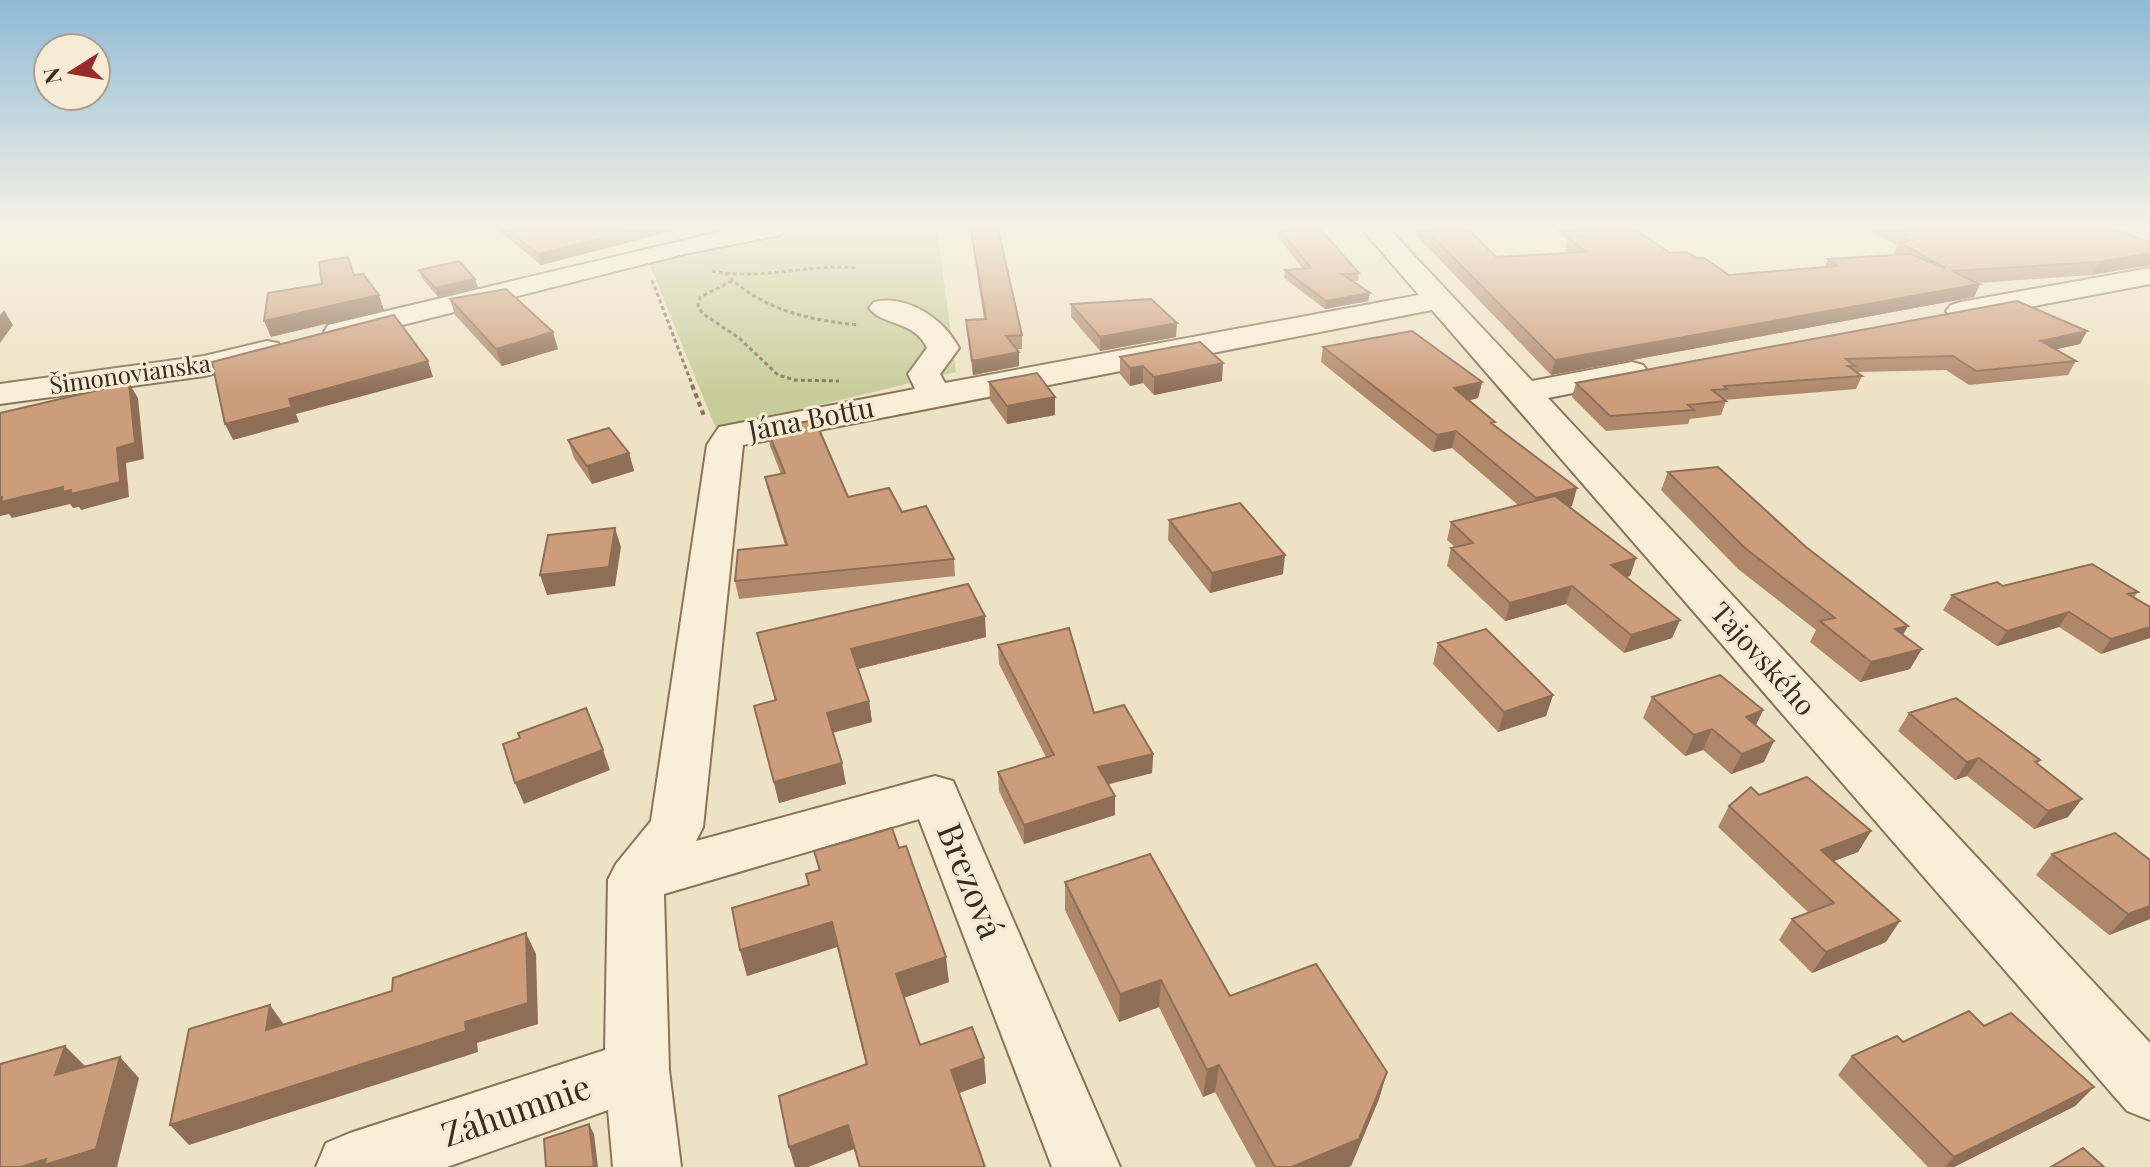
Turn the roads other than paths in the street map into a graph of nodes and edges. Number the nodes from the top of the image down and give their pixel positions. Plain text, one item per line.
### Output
1 (534, 283) edge
2 (1425, 283) edge
3 (2110, 283) edge
4 (1440, 300) junction
5 (874, 317) road end
6 (1931, 317) edge
7 (1664, 366) edge
8 (1523, 393) junction
9 (0, 394) edge
10 (935, 395) junction
11 (636, 880) junction
12 (637, 1070) junction
13 (2150, 1089) edge
14 (350, 1167) edge
15 (647, 1167) edge
16 (1086, 1167) edge

1 - 9 street, Šimonovianska
2 - 4 street, Tajovského
3 - 6 street
4 - 8 street, Tajovského
4 - 10 street, Jána Bottu
5 - 10 street
7 - 8 street
8 - 13 street, Tajovského
10 - 11 street, Jána Bottu
11 - 12 street
11 - 16 street, Brezová
12 - 14 street, Záhumnie
12 - 15 street

